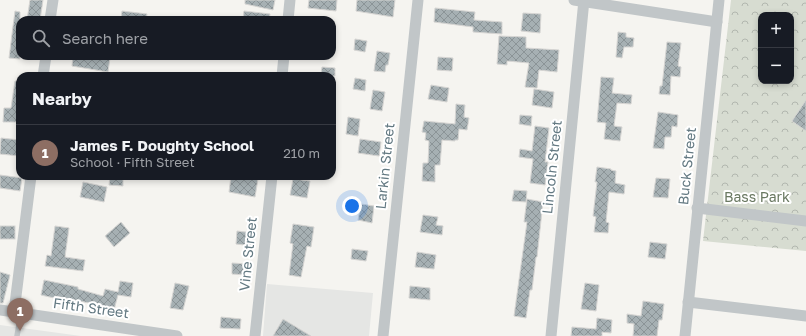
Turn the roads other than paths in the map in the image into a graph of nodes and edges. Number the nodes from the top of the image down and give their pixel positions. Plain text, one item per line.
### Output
1 (53, 0) edge
2 (290, 0) edge
3 (418, 0) edge
4 (580, 0) edge
5 (720, 0) edge
6 (51, 16) edge
7 (288, 16) edge
8 (717, 22) junction
9 (45, 60) edge
10 (284, 60) edge
11 (44, 72) edge
12 (282, 72) edge
13 (31, 180) edge
14 (272, 180) edge
15 (698, 208) junction
16 (806, 220) edge
17 (688, 302) junction
18 (0, 310) edge
19 (18, 312) junction
20 (806, 316) edge
21 (17, 336) edge
22 (177, 336) edge
23 (255, 336) edge
24 (383, 336) edge
25 (551, 336) edge
26 (685, 336) edge

1 - 6 street
2 - 7 street
3 - 24 street, Larkin Street
4 - 8 street
4 - 25 street, Lincoln Street
5 - 8 street, Buck Street
8 - 15 street, Buck Street
9 - 11 street
10 - 12 street
13 - 19 street
14 - 23 street, Vine Street
15 - 16 street
15 - 17 street, Buck Street
17 - 20 street
17 - 26 street, Buck Street
18 - 19 street, Fifth Street
19 - 21 lane
19 - 22 street, Fifth Street

